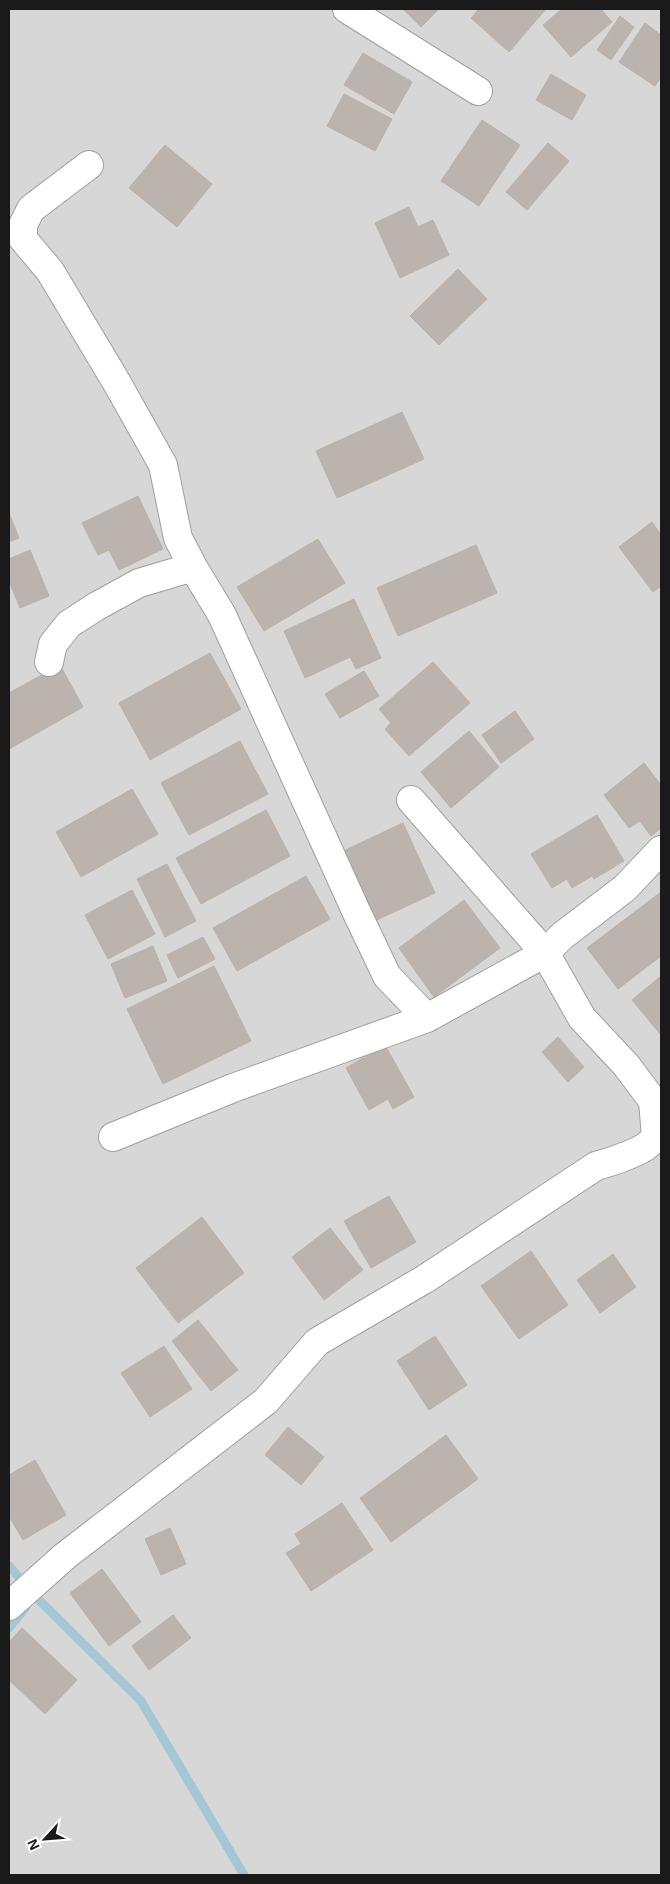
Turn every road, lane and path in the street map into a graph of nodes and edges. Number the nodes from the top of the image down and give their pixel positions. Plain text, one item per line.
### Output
1 (347, 9) edge
2 (478, 90) dead end
3 (89, 165) dead end
4 (16, 241) edge
5 (193, 567) junction
6 (48, 662) dead end
7 (411, 800) dead end
8 (661, 850) edge
9 (545, 952) junction
10 (426, 1018) junction
11 (113, 1136) dead end
12 (659, 1136) edge
13 (9, 1606) edge

1 - 2 street
3 - 4 street
4 - 5 street
5 - 6 street
5 - 10 street
7 - 9 street
8 - 9 street
9 - 10 street
9 - 12 street
10 - 11 street
12 - 13 street

